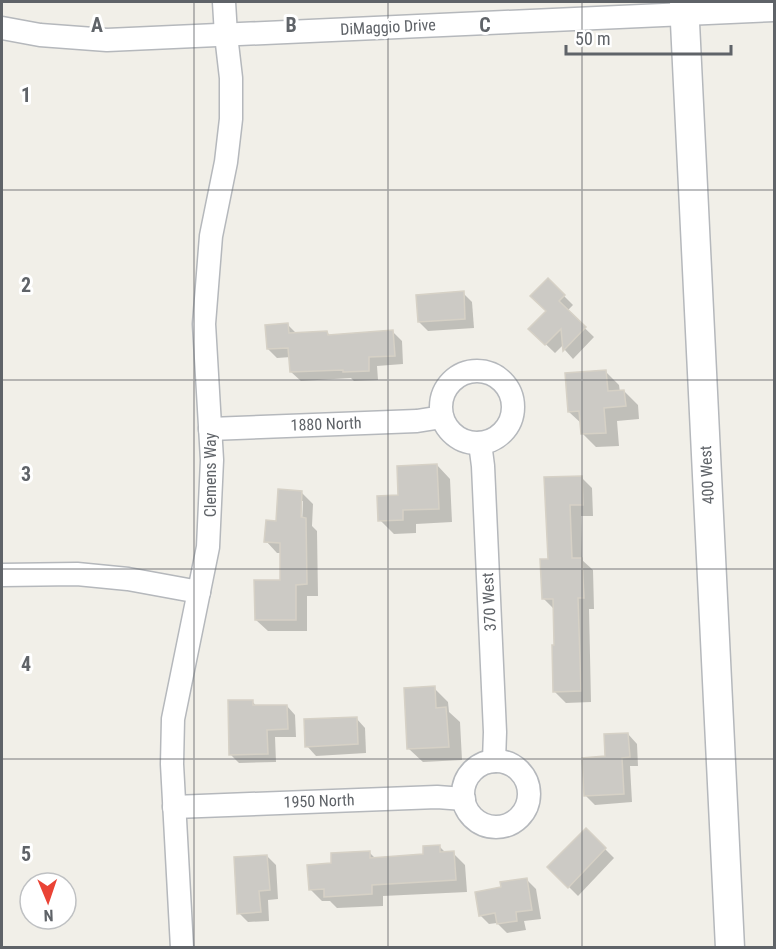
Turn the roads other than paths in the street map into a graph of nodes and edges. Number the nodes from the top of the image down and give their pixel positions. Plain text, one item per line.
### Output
1 (224, 2) edge
2 (684, 8) edge
3 (774, 10) edge
4 (2, 28) edge
5 (226, 35) junction
6 (442, 417) junction
7 (210, 429) junction
8 (480, 443) junction
9 (2, 575) edge
10 (199, 592) junction
11 (494, 761) junction
12 (464, 799) junction
13 (174, 807) junction
14 (182, 948) edge
15 (730, 948) edge

1 - 5 street, Clemens Way
2 - 3 street, DiMaggio Drive
2 - 5 street, DiMaggio Drive
2 - 15 street, 400 West
4 - 5 street, DiMaggio Drive
5 - 7 street, Clemens Way
6 - 7 street, 1880 North
6 - 8 street
6 - 8 street
7 - 10 street, Clemens Way
8 - 11 street, 370 West
9 - 10 street
10 - 13 street, Clemens Way
11 - 12 street
11 - 12 street
12 - 13 street, 1950 North
13 - 14 street, Clemens Way

